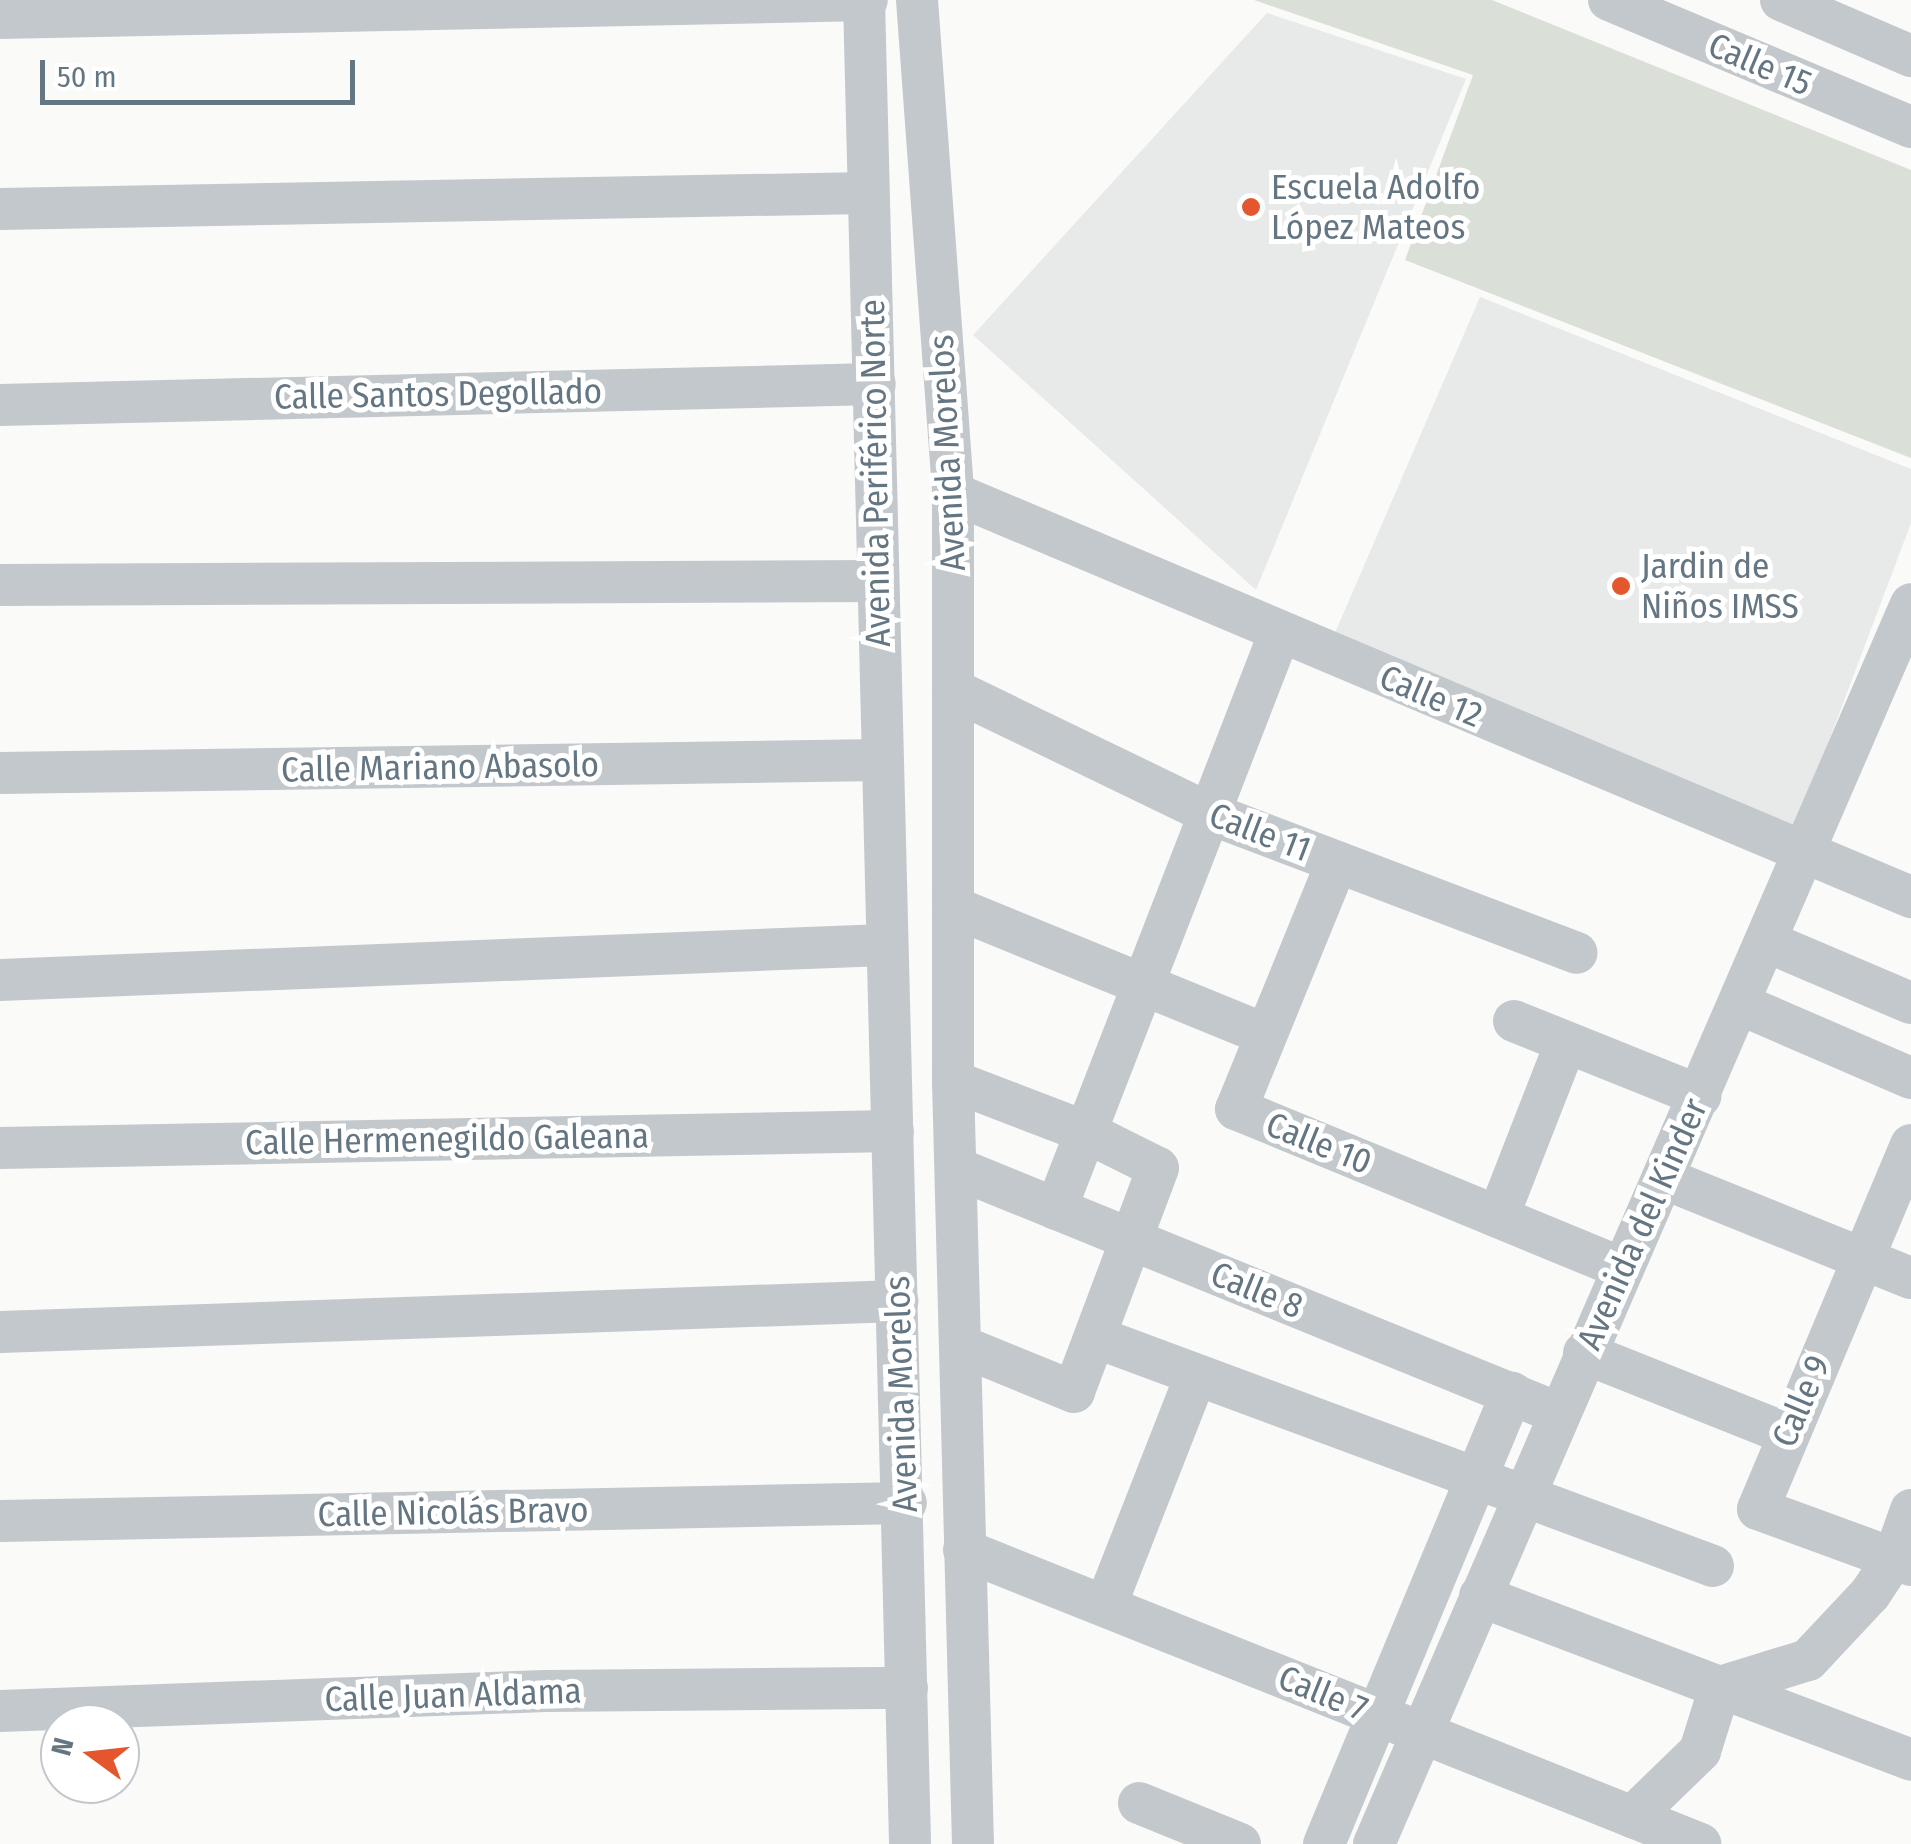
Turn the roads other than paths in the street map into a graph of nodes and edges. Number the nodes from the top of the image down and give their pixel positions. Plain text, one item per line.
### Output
1 (918, 0) edge
2 (1610, 0) edge
3 (865, 2) edge
4 (1804, 4) edge
5 (0, 18) edge
6 (1911, 56) edge
7 (1911, 127) edge
8 (868, 193) junction
9 (0, 209) edge
10 (875, 384) junction
11 (0, 404) edge
12 (952, 493) junction
13 (877, 582) junction
14 (0, 585) edge
15 (1911, 604) edge
16 (1280, 632) junction
17 (954, 690) junction
18 (880, 760) junction
19 (0, 773) edge
20 (1211, 814) junction
21 (1806, 855) junction
22 (1338, 862) junction
23 (1911, 897) edge
24 (952, 907) junction
25 (1770, 942) junction
26 (884, 945) junction
27 (1576, 953) dead end
28 (0, 980) edge
29 (1145, 981) junction
30 (1911, 1003) edge
31 (1742, 1004) junction
32 (1514, 1021) dead end
33 (1266, 1035) junction
34 (1566, 1044) junction
35 (1911, 1078) edge
36 (953, 1081) junction
37 (1701, 1096) junction
38 (893, 1131) junction
39 (1086, 1132) junction
40 (1911, 1145) edge
41 (0, 1148) edge
42 (956, 1168) junction
43 (1664, 1178) junction
44 (1056, 1209) junction
45 (1498, 1216) junction
46 (1132, 1240) junction
47 (1864, 1258) junction
48 (1622, 1268) junction
49 (1911, 1278) edge
50 (896, 1301) junction
51 (0, 1332) edge
52 (1095, 1337) junction
53 (961, 1346) junction
54 (1584, 1353) junction
55 (1196, 1375) junction
56 (1512, 1393) junction
57 (1558, 1412) junction
58 (1785, 1433) junction
59 (1477, 1477) junction
60 (1524, 1494) junction
61 (906, 1503) junction
62 (1911, 1510) edge
63 (0, 1521) edge
64 (964, 1550) junction
65 (1903, 1561) edge
66 (1713, 1566) dead end
67 (1480, 1596) junction
68 (1106, 1605) junction
69 (1720, 1687) junction
70 (906, 1688) junction
71 (0, 1711) edge
72 (1376, 1715) junction
73 (1421, 1736) junction
74 (1911, 1760) edge
75 (1139, 1803) dead end
76 (1632, 1817) junction
77 (1177, 1832) edge
78 (982, 1840) edge
79 (1681, 1841) edge
80 (910, 1844) edge
81 (1240, 1844) edge
82 (1324, 1844) edge
83 (1374, 1844) edge

1 - 12 street, Avenida Morelos
2 - 7 street, Calle 15
3 - 5 street
3 - 8 street, Avenida Periférico Norte
4 - 6 street
8 - 9 street
8 - 10 street, Avenida Periférico Norte
10 - 11 street, Calle Santos Degollado
10 - 13 street, Avenida Periférico Norte
12 - 16 street, Calle 12
12 - 17 street, Avenida Morelos
13 - 14 street
13 - 18 street, Avenida Periférico Norte
15 - 21 street, Avenida del Kinder
16 - 20 street
16 - 21 street, Calle 12
17 - 20 street, Calle 11
17 - 24 street, Avenida Morelos
18 - 19 street, Calle Mariano Abasolo
18 - 26 street, Avenida Periférico Norte
20 - 22 street, Calle 11
20 - 29 street
21 - 23 street, Calle 12
21 - 25 street, Avenida del Kinder
22 - 27 street, Calle 11
22 - 33 street
24 - 29 street
24 - 36 street, Avenida Morelos
25 - 30 street
25 - 31 street, Avenida del Kinder
26 - 28 street
26 - 38 street, Avenida Morelos
29 - 33 street
29 - 39 street
31 - 35 street
31 - 37 street, Avenida del Kinder
32 - 34 street
33 - 45 street, Calle 10
34 - 37 street
34 - 45 street
36 - 39 street
36 - 42 street, Avenida Morelos
37 - 43 street, Avenida del Kinder
38 - 41 street, Calle Hermenegildo Galeana
38 - 50 street, Avenida Morelos
39 - 44 street
39 - 46 street
40 - 47 street, Calle 9
42 - 44 street, Calle 8
42 - 53 street, Avenida Morelos
43 - 47 street
43 - 48 street, Avenida del Kinder
44 - 46 street, Calle 8
45 - 48 street, Calle 10
46 - 52 street
46 - 56 street, Calle 8
47 - 49 street
47 - 58 street, Calle 9
48 - 54 street, Avenida del Kinder
50 - 51 street
50 - 61 street, Avenida Morelos
52 - 53 street
52 - 55 street
53 - 64 street, Avenida Morelos
54 - 57 street, Avenida del Kinder
54 - 58 street
55 - 59 street
55 - 68 street
56 - 57 street, Calle 8
56 - 59 street
57 - 60 street, Avenida del Kinder
58 - 65 street, Calle 9
59 - 60 street
59 - 72 street
60 - 66 street
60 - 67 street, Avenida del Kinder
61 - 63 street, Calle Nicolás Bravo
61 - 70 street, Avenida Morelos
62 - 65 street
64 - 68 street, Calle 7
64 - 78 street, Avenida Morelos
65 - 69 street
67 - 69 street
67 - 73 street, Avenida del Kinder
68 - 72 street, Calle 7
69 - 74 street
69 - 76 street
70 - 71 street, Calle Juan Aldama
70 - 80 street, Avenida Morelos
72 - 73 street, Calle 7
72 - 82 street
73 - 76 street, Calle 7
73 - 83 street, Avenida del Kinder
75 - 77 street
76 - 79 street, Calle 7
77 - 81 street

